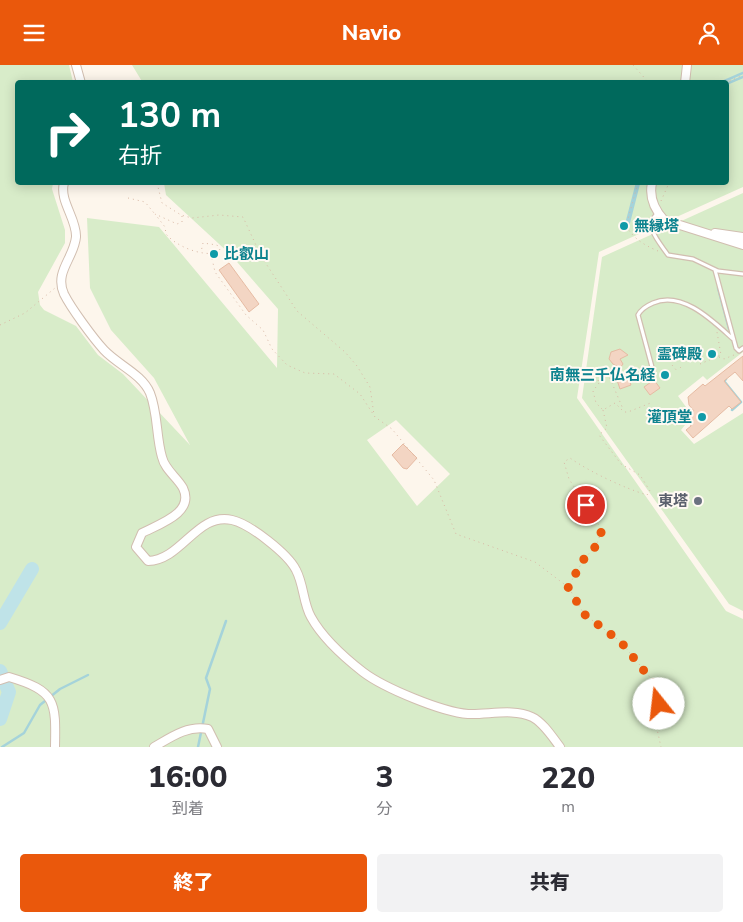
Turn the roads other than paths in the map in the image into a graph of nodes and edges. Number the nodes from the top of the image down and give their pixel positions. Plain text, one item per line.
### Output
1 (76, 65) edge
2 (687, 65) edge
3 (80, 80) edge
4 (685, 80) edge
5 (64, 185) edge
6 (652, 185) edge
7 (656, 209) junction
8 (698, 231) junction
9 (743, 237) edge
10 (743, 245) edge
11 (715, 270) junction
12 (743, 274) edge
13 (733, 339) junction
14 (743, 348) edge
15 (652, 367) dead end
16 (0, 680) edge
17 (55, 747) edge
18 (154, 747) edge
19 (218, 747) edge
20 (560, 747) edge

1 - 3 street
2 - 4 street
5 - 20 street
6 - 7 street
7 - 8 street
7 - 11 lane
8 - 9 street
8 - 10 street
11 - 12 lane
11 - 13 lane
13 - 14 lane
13 - 15 lane
16 - 17 street
18 - 19 street

